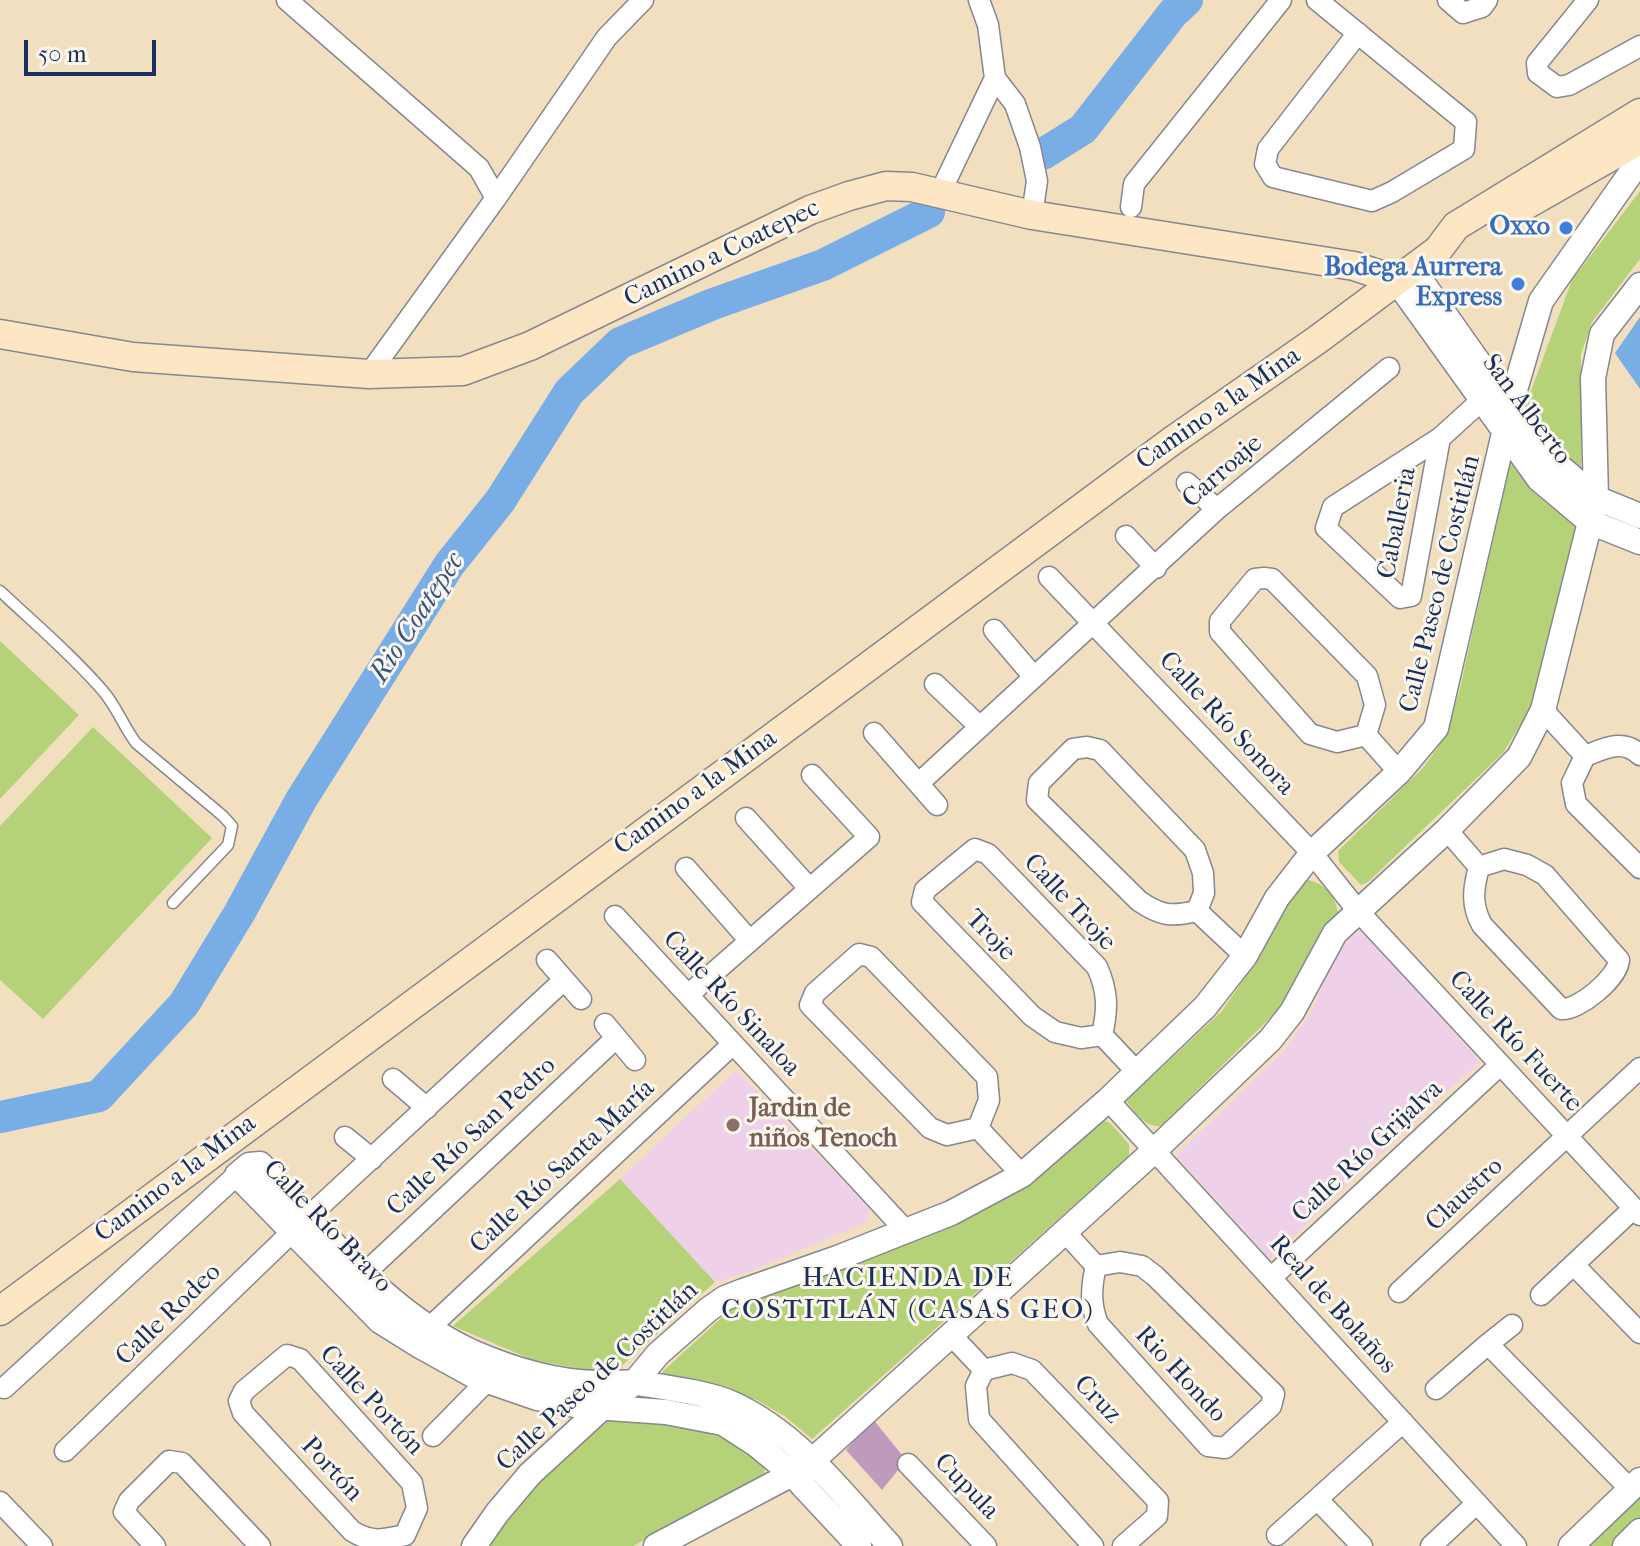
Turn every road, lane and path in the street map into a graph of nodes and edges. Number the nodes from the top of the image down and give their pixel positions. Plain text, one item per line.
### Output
1 (287, 0) edge
2 (643, 0) edge
3 (979, 0) edge
4 (1281, 0) edge
5 (1317, 0) edge
6 (1448, 0) edge
7 (1588, 0) edge
8 (1480, 6) edge
9 (1358, 33) junction
10 (1640, 46) edge
11 (995, 78) junction
12 (1640, 113) edge
13 (1633, 144) edge
14 (940, 193) junction
15 (496, 198) junction
16 (1131, 207) dead end
17 (1032, 215) junction
18 (1404, 274) junction
19 (1640, 285) edge
20 (0, 334) edge
21 (1389, 368) dead end
22 (369, 374) junction
23 (1482, 400) junction
24 (1510, 407) junction
25 (1506, 433) junction
26 (1440, 438) junction
27 (1187, 483) dead end
28 (1217, 509) junction
29 (1593, 510) junction
30 (1640, 516) edge
31 (1126, 536) dead end
32 (1640, 542) edge
33 (1156, 568) junction
34 (1049, 577) dead end
35 (0, 591) edge
36 (1094, 621) junction
37 (994, 630) dead end
38 (1034, 677) junction
39 (935, 684) dead end
40 (1543, 710) junction
41 (980, 727) junction
42 (874, 733) dead end
43 (1366, 735) junction
44 (1640, 755) edge
45 (1585, 756) junction
46 (1399, 772) junction
47 (812, 775) dead end
48 (919, 783) junction
49 (937, 805) dead end
50 (746, 818) dead end
51 (1447, 830) junction
52 (1312, 853) junction
53 (988, 854) joint
54 (1479, 867) junction
55 (686, 868) dead end
56 (1640, 868) edge
57 (809, 888) junction
58 (173, 903) dead end
59 (1197, 911) junction
60 (1358, 911) junction
61 (615, 916) dead end
62 (750, 941) junction
63 (1245, 956) junction
64 (547, 960) dead end
65 (564, 980) junction
66 (688, 995) junction
67 (581, 999) dead end
68 (1102, 1035) junction
69 (733, 1044) junction
70 (635, 1060) dead end
71 (1500, 1065) junction
72 (1640, 1068) edge
73 (1137, 1072) junction
74 (393, 1079) dead end
75 (1108, 1100) junction
76 (427, 1108) junction
77 (978, 1128) junction
78 (1567, 1136) junction
79 (345, 1137) dead end
80 (1155, 1150) junction
81 (372, 1159) junction
82 (237, 1175) joint
83 (1022, 1175) junction
84 (1637, 1212) edge
85 (301, 1225) junction
86 (1064, 1231) junction
87 (907, 1232) junction
88 (1574, 1265) junction
89 (1096, 1266) junction
90 (364, 1274) junction
91 (1272, 1277) junction
92 (1399, 1292) dead end
93 (1541, 1295) dead end
94 (0, 1311) edge
95 (1512, 1325) dead end
96 (429, 1328) junction
97 (1640, 1333) edge
98 (952, 1336) junction
99 (1488, 1344) junction
100 (984, 1370) junction
101 (487, 1381) junction
102 (634, 1383) junction
103 (4, 1388) dead end
104 (1436, 1389) dead end
105 (239, 1401) joint
106 (604, 1406) junction
107 (1403, 1422) junction
108 (433, 1436) dead end
109 (65, 1451) dead end
110 (908, 1464) dead end
111 (802, 1467) junction
112 (1635, 1485) edge
113 (1318, 1500) junction
114 (1477, 1503) junction
115 (4, 1512) edge
116 (1640, 1531) edge
117 (1277, 1535) dead end
118 (411, 1540) edge
119 (685, 1540) edge
120 (42, 1546) edge
121 (155, 1546) edge
122 (260, 1546) edge
123 (474, 1546) edge
124 (656, 1546) edge
125 (859, 1546) edge
126 (890, 1546) edge
127 (985, 1546) edge
128 (1093, 1546) edge
129 (1123, 1546) edge
130 (1362, 1546) edge
131 (1431, 1546) edge
132 (1516, 1546) edge
133 (1571, 1546) edge
134 (1625, 1546) edge

1 - 15 street
2 - 15 street
3 - 11 street
4 - 16 street
5 - 9 street
6 - 8 street
7 - 10 street
9 - 9 street
11 - 14 street
11 - 17 street
12 - 13 main road
13 - 18 main road
13 - 24 street, Calle Paseo de Costitlán
14 - 17 main road, Camino a Coatepec
14 - 22 main road, Camino a Coatepec
15 - 22 street
17 - 18 main road, Camino a Coatepec
18 - 23 street, San Alberto
18 - 24 street, San Alberto
18 - 94 main road, Camino a la Mina
19 - 29 street
20 - 22 main road, Camino a Coatepec
21 - 28 street, Carroaje
23 - 25 street, San Alberto
23 - 26 street, Caballeria
24 - 25 street, Calle Paseo de Costitlán
24 - 29 street, San Alberto
25 - 29 street, San Alberto
25 - 46 street, Calle Paseo de Costitlán
26 - 26 street, Caballeria
27 - 28 street
28 - 33 street, Carroaje
29 - 30 street, San Alberto
29 - 32 street, San Alberto
29 - 40 street
31 - 33 street
33 - 36 street, Carroaje
34 - 36 street, Calle Río Sonora
35 - 58 lane
36 - 38 street, Carroaje
36 - 52 street, Calle Río Sonora
37 - 38 street
38 - 41 street, Carroaje
39 - 41 street
40 - 45 street
40 - 51 street
41 - 48 street, Carroaje
42 - 48 street
43 - 43 street
43 - 46 street
44 - 45 street
45 - 56 street
46 - 52 street, Calle Paseo de Costitlán
47 - 57 street
48 - 49 street
50 - 57 street
51 - 54 street
51 - 60 street
52 - 60 street, Calle Río Sonora
52 - 63 street, Calle Paseo de Costitlán
53 - 68 street, Calle Troje
53 - 68 street, Troje
54 - 54 street
55 - 62 street
57 - 62 street
59 - 59 street
59 - 63 street
60 - 71 street, Calle Río Fuerte
60 - 80 street
61 - 66 street, Calle Río Sinaloa
62 - 66 street
63 - 73 street, Calle Paseo de Costitlán
64 - 65 street
65 - 67 street
65 - 76 street, Calle Rodeo
66 - 69 street, Calle Río Sinaloa
68 - 73 street
69 - 87 street, Calle Río Sinaloa
69 - 96 street, Calle Río Santa María
70 - 90 street, Calle Río San Pedro
71 - 78 street, Calle Río Fuerte
71 - 91 street, Calle Río Grijalva
72 - 78 street, Claustro
73 - 75 street, Calle Paseo de Costitlán
74 - 76 street
75 - 80 street, Real de Bolaños
75 - 83 street, Calle Paseo de Costitlán
76 - 81 street, Calle Rodeo
77 - 77 street
77 - 83 street
78 - 84 street, Calle Río Fuerte
78 - 92 street, Claustro
79 - 81 street
80 - 86 street
80 - 91 street, Real de Bolaños
81 - 85 street, Calle Rodeo
82 - 85 street, Calle Río Bravo
82 - 103 street
83 - 87 street, Calle Paseo de Costitlán
84 - 88 street
85 - 90 street, Calle Río Bravo
85 - 101 street, Calle Río Bravo
85 - 109 street, Calle Rodeo
86 - 89 street
86 - 98 street
87 - 102 street, Calle Paseo de Costitlán
88 - 93 street
88 - 97 street
89 - 89 street, Rio Hondo
90 - 96 street, Calle Río Bravo
91 - 107 street, Real de Bolaños
95 - 99 street
96 - 102 street, Calle Río Bravo
98 - 100 street
98 - 111 street
99 - 104 street
99 - 112 street
100 - 128 street
100 - 129 street, Cruz
101 - 106 street, Calle Río Bravo
101 - 108 street
102 - 106 street, Calle Paseo de Costitlán
102 - 111 street, Calle Río Bravo
105 - 118 street, Portón
105 - 118 street, Calle Portón
106 - 111 street, Calle Río Bravo
106 - 123 street, Calle Paseo de Costitlán
107 - 113 street
107 - 114 street, Real de Bolaños
110 - 127 street, Cupula
111 - 119 street
111 - 125 street, Calle Río Bravo
111 - 126 street, Calle Río Bravo
112 - 133 street
113 - 117 street
113 - 130 street
114 - 131 street
114 - 132 street, Real de Bolaños
115 - 120 street
116 - 134 street
119 - 124 street
121 - 122 street

